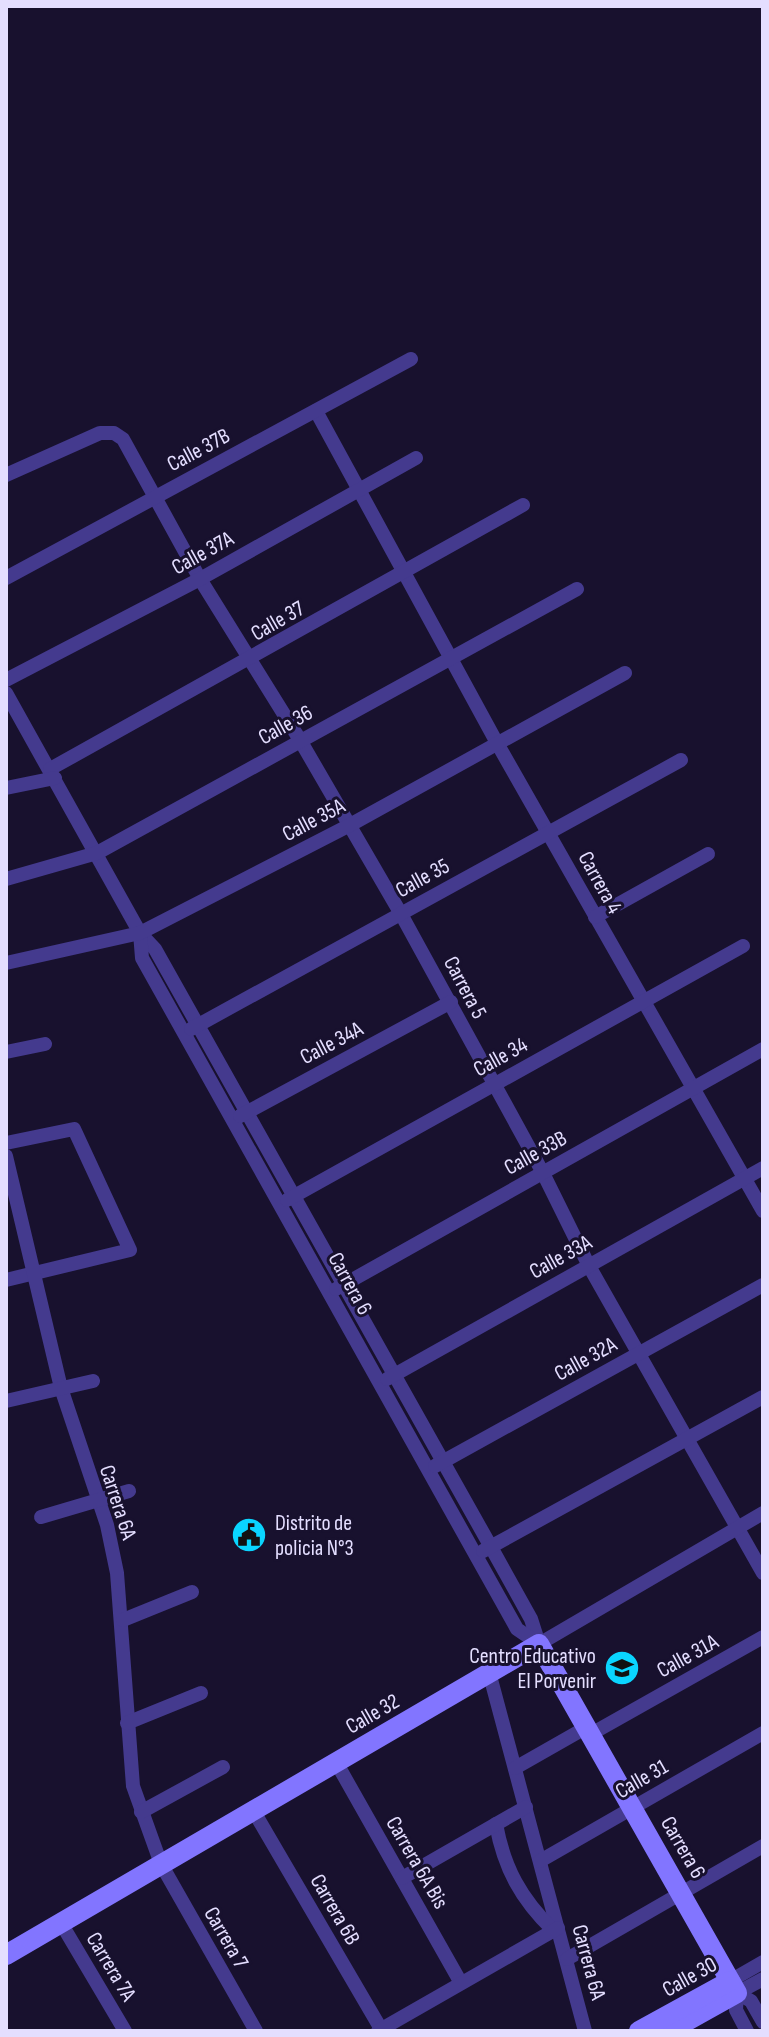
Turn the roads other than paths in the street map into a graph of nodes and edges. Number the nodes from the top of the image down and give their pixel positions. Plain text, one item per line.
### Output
1 (411, 359) dead end
2 (316, 411) junction
3 (416, 458) dead end
4 (6, 475) edge
5 (361, 489) junction
6 (156, 496) junction
7 (523, 505) dead end
8 (403, 572) junction
9 (6, 578) edge
10 (200, 579) junction
11 (577, 589) dead end
12 (451, 659) junction
13 (250, 661) junction
14 (625, 673) dead end
15 (6, 680) edge
16 (6, 693) edge
17 (300, 740) junction
18 (497, 743) junction
19 (681, 760) dead end
20 (53, 774) junction
21 (6, 788) edge
22 (350, 825) junction
23 (548, 833) junction
24 (97, 853) junction
25 (708, 854) dead end
26 (6, 879) edge
27 (401, 914) junction
28 (595, 917) junction
29 (140, 933) junction
30 (743, 946) dead end
31 (6, 963) edge
32 (451, 1002) junction
33 (643, 1002) junction
34 (198, 1025) junction
35 (184, 1033) junction
36 (45, 1044) dead end
37 (763, 1049) edge
38 (6, 1052) edge
39 (492, 1086) junction
40 (693, 1088) junction
41 (247, 1112) junction
42 (232, 1120) junction
43 (6, 1143) edge
44 (6, 1156) edge
45 (763, 1168) edge
46 (543, 1173) junction
47 (745, 1178) junction
48 (294, 1196) junction
49 (279, 1204) junction
50 (763, 1211) edge
51 (589, 1266) junction
52 (35, 1273) junction
53 (6, 1280) edge
54 (343, 1285) junction
55 (763, 1285) edge
56 (329, 1293) junction
57 (638, 1354) junction
58 (394, 1375) junction
59 (93, 1381) dead end
60 (379, 1383) junction
61 (61, 1388) junction
62 (763, 1397) edge
63 (6, 1401) edge
64 (686, 1440) junction
65 (443, 1462) junction
66 (428, 1470) junction
67 (129, 1491) dead end
68 (97, 1500) junction
69 (763, 1513) edge
70 (41, 1517) dead end
71 (737, 1528) junction
72 (491, 1547) junction
73 (476, 1556) junction
74 (763, 1573) edge
75 (192, 1592) dead end
76 (123, 1620) junction
77 (763, 1637) edge
78 (539, 1644) junction
79 (489, 1672) junction
80 (201, 1693) dead end
81 (127, 1723) junction
82 (589, 1730) junction
83 (763, 1733) edge
84 (336, 1762) junction
85 (223, 1767) dead end
86 (515, 1768) junction
87 (526, 1807) junction
88 (633, 1808) junction
89 (253, 1810) junction
90 (141, 1812) junction
91 (496, 1824) junction
92 (763, 1846) edge
93 (540, 1861) junction
94 (161, 1864) junction
95 (402, 1878) junction
96 (682, 1892) junction
97 (61, 1923) junction
98 (555, 1929) junction
99 (6, 1955) edge
100 (567, 1959) junction
101 (763, 1962) edge
102 (763, 1979) edge
103 (461, 1983) junction
104 (733, 1987) junction
105 (763, 2022) edge
106 (119, 2029) edge
107 (380, 2030) edge
108 (256, 2031) edge
109 (585, 2031) edge
110 (639, 2031) edge
111 (669, 2031) edge
112 (747, 2031) edge

1 - 2 street, Calle 37B
2 - 5 street, Carrera 4
2 - 6 street, Calle 37B
3 - 5 street, Calle 37A
4 - 6 street, Carrera 5
5 - 8 street, Carrera 4
5 - 10 street, Calle 37A
6 - 9 street, Calle 37B
6 - 10 street, Carrera 5
7 - 8 street, Calle 37
8 - 12 street, Carrera 4
8 - 13 street, Calle 37
10 - 13 street, Carrera 5
10 - 15 street, Calle 37A
11 - 12 street, Calle 36
12 - 17 street, Calle 36
12 - 18 street, Carrera 4
13 - 17 street, Carrera 5
13 - 20 street, Calle 37
14 - 18 street, Calle 35A
16 - 20 street, Carrera 6
17 - 22 street, Carrera 5
17 - 24 street, Calle 36
18 - 22 street, Calle 35A
18 - 23 street, Carrera 4
19 - 23 street, Calle 35
20 - 21 street, Calle 37
20 - 24 street, Carrera 6
22 - 27 street, Carrera 5
22 - 29 street, Calle 35A
23 - 27 street, Calle 35
23 - 28 street, Carrera 4
24 - 26 street, Calle 36
24 - 29 street, Carrera 6
25 - 28 street
27 - 32 street, Carrera 5
27 - 34 street, Calle 35
28 - 33 street, Carrera 4
29 - 31 street, Calle 35A
29 - 34 street, Carrera 6
29 - 35 street, Carrera 6
30 - 33 street, Calle 34
32 - 39 street, Carrera 5
32 - 41 street, Calle 34A
33 - 39 street, Calle 34
33 - 40 street, Carrera 4
34 - 35 street, Calle 35
34 - 41 street, Carrera 6
35 - 42 street, Carrera 6
36 - 38 street
37 - 40 street, Calle 33B
39 - 46 street, Carrera 5
39 - 48 street, Calle 34
40 - 46 street, Calle 33B
40 - 47 street, Carrera 4
41 - 42 street, Calle 34A
41 - 48 street, Carrera 6
42 - 49 street, Carrera 6
43 - 52 street
44 - 52 street, Carrera 6A
45 - 47 street, Calle 33A
46 - 51 street, Carrera 5
46 - 54 street, Calle 33B
47 - 50 street, Carrera 4
47 - 51 street, Calle 33A
48 - 49 street, Calle 34
48 - 54 street, Carrera 6
49 - 56 street, Carrera 6
51 - 57 street, Carrera 5
51 - 58 street, Calle 33A
52 - 53 street
52 - 61 street, Carrera 6A
54 - 56 street, Calle 33B
54 - 58 street, Carrera 6
55 - 57 street, Calle 32A
56 - 60 street, Carrera 6
57 - 64 street, Carrera 5
57 - 65 street, Calle 32A
58 - 60 street, Calle 33A
58 - 65 street, Carrera 6
59 - 61 street
60 - 66 street, Carrera 6
61 - 63 street
61 - 68 street, Carrera 6A
62 - 64 street
64 - 71 street, Carrera 5
64 - 72 street
65 - 66 street, Calle 32A
65 - 72 street, Carrera 6
66 - 73 street, Carrera 6
67 - 68 street
68 - 70 street
68 - 76 street, Carrera 6A
69 - 71 street, Calle 32
71 - 74 street, Carrera 5
71 - 78 street, Calle 32
72 - 73 street
72 - 78 street, Carrera 6
73 - 78 street, Carrera 6
75 - 76 street
76 - 81 street, Carrera 6A
77 - 82 street, Calle 31A
78 - 79 street, Calle 32
78 - 82 street, Carrera 6
79 - 84 street, Calle 32
79 - 86 street, Carrera 6A
80 - 81 street
81 - 90 street, Carrera 6A
82 - 86 street, Calle 31A
82 - 88 street, Carrera 6
83 - 88 street, Calle 31
84 - 89 street, Calle 32
84 - 95 street, Carrera 6A Bis
85 - 90 street
86 - 87 street, Carrera 6A
87 - 91 street
87 - 93 street, Carrera 6A
88 - 93 street, Calle 31
88 - 96 street, Carrera 6
89 - 94 street, Calle 32
89 - 107 street, Carrera 6B
90 - 94 street, Carrera 6A
91 - 95 street
91 - 98 street
92 - 96 street
93 - 98 street, Carrera 6A
94 - 97 street, Calle 32
94 - 108 street, Carrera 7
95 - 103 street, Carrera 6A Bis
96 - 100 street
96 - 104 street, Carrera 6
97 - 99 street, Calle 32
97 - 106 street, Carrera 7A
98 - 100 street, Carrera 6A
98 - 103 street
100 - 109 street, Carrera 6A
101 - 104 street, Calle 30
102 - 104 street, Calle 30
103 - 107 street
104 - 105 street, Carrera 6
104 - 110 street, Calle 30
104 - 111 street, Calle 30
104 - 112 street, Carrera 6

